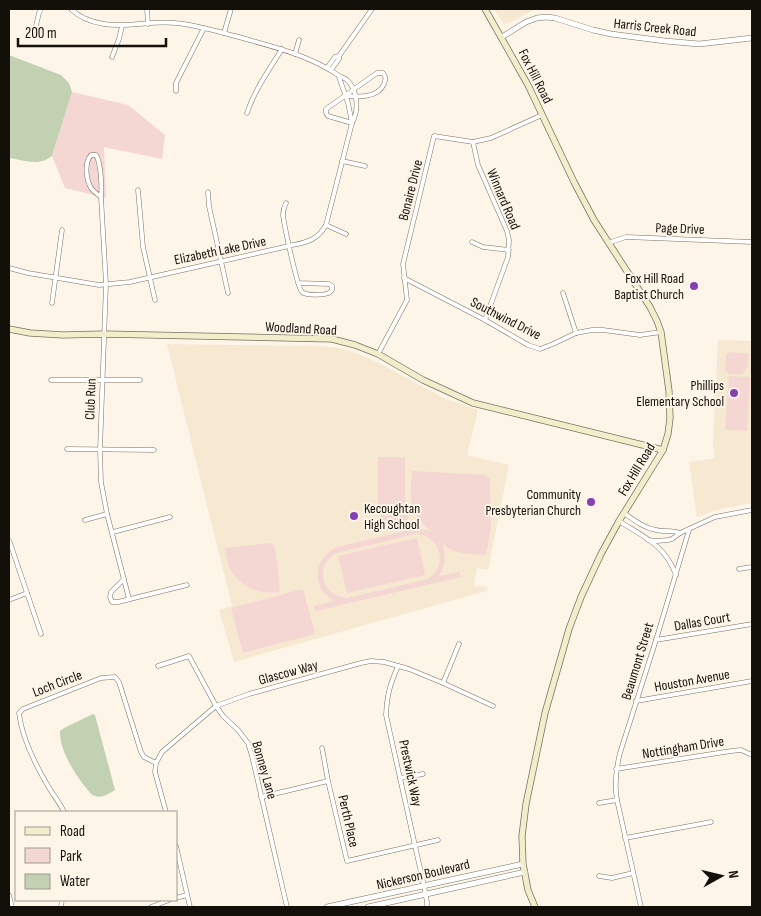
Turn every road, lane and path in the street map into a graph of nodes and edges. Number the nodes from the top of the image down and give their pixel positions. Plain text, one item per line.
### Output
1 (41, 9) edge
2 (71, 9) edge
3 (147, 9) edge
4 (231, 9) edge
5 (372, 9) edge
6 (485, 9) edge
7 (148, 24) junction
8 (122, 26) junction
9 (204, 28) junction
10 (35, 30) dead end
11 (224, 33) junction
12 (502, 37) junction
13 (752, 38) edge
14 (299, 40) dead end
15 (282, 49) junction
16 (295, 54) junction
17 (112, 57) dead end
18 (329, 69) junction
19 (339, 76) junction
20 (353, 90) junction
21 (176, 91) dead end
22 (346, 96) junction
23 (355, 96) junction
24 (247, 112) dead end
25 (542, 115) junction
26 (352, 123) junction
27 (473, 142) junction
28 (342, 161) junction
29 (365, 166) dead end
30 (138, 190) dead end
31 (208, 192) dead end
32 (100, 196) junction
33 (286, 203) dead end
34 (326, 225) junction
35 (62, 230) dead end
36 (346, 234) dead end
37 (472, 242) dead end
38 (752, 242) edge
39 (608, 243) junction
40 (290, 246) junction
41 (509, 250) junction
42 (222, 261) junction
43 (9, 268) edge
44 (150, 277) junction
45 (56, 278) junction
46 (404, 278) junction
47 (298, 283) junction
48 (106, 284) junction
49 (228, 293) dead end
50 (563, 293) dead end
51 (154, 300) dead end
52 (52, 303) dead end
53 (485, 320) junction
54 (9, 330) edge
55 (661, 332) junction
56 (576, 333) junction
57 (104, 334) junction
58 (378, 354) junction
59 (51, 380) dead end
60 (102, 380) junction
61 (140, 380) dead end
62 (67, 449) dead end
63 (100, 450) junction
64 (154, 450) dead end
65 (663, 450) junction
66 (752, 510) edge
67 (624, 513) junction
68 (107, 514) junction
69 (170, 517) dead end
70 (85, 520) dead end
71 (619, 522) junction
72 (689, 530) junction
73 (113, 532) junction
74 (680, 533) junction
75 (9, 540) edge
76 (648, 540) junction
77 (752, 567) edge
78 (739, 569) dead end
79 (676, 574) junction
80 (124, 579) junction
81 (187, 585) dead end
82 (27, 594) junction
83 (129, 599) junction
84 (9, 600) edge
85 (752, 624) edge
86 (41, 634) dead end
87 (656, 640) junction
88 (459, 644) dead end
89 (158, 666) dead end
90 (398, 666) junction
91 (752, 681) edge
92 (443, 683) junction
93 (636, 701) junction
94 (216, 706) junction
95 (493, 706) dead end
96 (322, 748) dead end
97 (752, 756) edge
98 (156, 763) junction
99 (616, 770) junction
100 (423, 774) dead end
101 (400, 778) junction
102 (328, 782) junction
103 (261, 797) junction
104 (617, 800) junction
105 (599, 803) dead end
106 (63, 811) edge
107 (166, 811) edge
108 (711, 822) dead end
109 (625, 838) junction
110 (438, 840) dead end
111 (415, 845) junction
112 (178, 855) edge
113 (523, 864) junction
114 (525, 872) junction
115 (633, 873) junction
116 (599, 876) dead end
117 (424, 886) junction
118 (426, 894) junction
119 (9, 895) edge
120 (187, 895) junction
121 (178, 897) edge
122 (166, 901) edge
123 (12, 907) edge
124 (150, 907) edge
125 (190, 907) edge
126 (287, 907) edge
127 (327, 907) edge
128 (368, 907) edge
129 (427, 907) edge
130 (535, 907) edge
131 (641, 907) edge

1 - 10 street
2 - 8 street
3 - 7 street
4 - 11 street
5 - 18 street
6 - 12 main road, Fox Hill Road
7 - 8 street
7 - 9 street
8 - 17 street
9 - 11 street
9 - 21 street
11 - 15 street
12 - 13 street, Harris Creek Road
12 - 25 main road, Fox Hill Road
14 - 16 street
15 - 16 street
15 - 24 street
16 - 18 street
18 - 19 street
19 - 20 street
19 - 22 street
20 - 22 street
20 - 23 street
20 - 23 street
22 - 23 street
22 - 26 street
22 - 26 street
23 - 26 street
25 - 27 street, Bonaire Drive
25 - 39 main road, Fox Hill Road
26 - 28 street
27 - 41 street, Winnard Road
27 - 46 street, Bonaire Drive
28 - 29 street
28 - 34 street
30 - 44 street
31 - 42 street
32 - 32 street, Club Run
32 - 48 street, Club Run
33 - 40 street
34 - 36 street
34 - 40 street, Elizabeth Lake Drive
35 - 45 street
37 - 41 street
38 - 39 street, Page Drive
39 - 55 main road, Fox Hill Road
40 - 42 street, Elizabeth Lake Drive
40 - 47 street
41 - 53 street, Winnard Road
42 - 44 street, Elizabeth Lake Drive
42 - 49 street
43 - 45 street, Elizabeth Lake Drive
44 - 48 street, Elizabeth Lake Drive
44 - 51 street
45 - 48 street, Elizabeth Lake Drive
45 - 52 street
46 - 53 street, Southwind Drive
46 - 58 street, Bonaire Drive
47 - 47 street
48 - 57 street, Club Run
50 - 56 street
53 - 56 street, Southwind Drive
54 - 57 main road, Woodland Road
55 - 56 street, Southwind Drive
55 - 65 main road, Fox Hill Road
57 - 58 main road, Woodland Road
57 - 60 street, Club Run
58 - 65 main road, Woodland Road
59 - 60 street
60 - 61 street
60 - 63 street, Club Run
62 - 63 street
63 - 64 street
63 - 68 street, Club Run
65 - 67 main road, Fox Hill Road
66 - 72 street
67 - 71 main road, Fox Hill Road
67 - 74 street
68 - 70 street
68 - 73 street, Club Run
69 - 73 street
71 - 76 street
71 - 113 main road, Fox Hill Road
72 - 74 street
72 - 79 street, Beaumont Street
73 - 80 street, Club Run
74 - 76 street
75 - 82 street
76 - 79 street
77 - 78 street
79 - 87 street, Beaumont Street
80 - 83 street, Club Run
80 - 83 street
81 - 83 street
82 - 84 street
82 - 86 street
85 - 87 street, Dallas Court
87 - 93 street, Beaumont Street
88 - 92 street
89 - 94 street, Bonney Lane
90 - 92 street, Glascow Way
90 - 94 street, Glascow Way
90 - 101 street, Prestwick Way
91 - 93 street, Houston Avenue
92 - 95 street, Glascow Way
93 - 99 street, Beaumont Street
94 - 98 street, Glascow Way
94 - 103 street, Bonney Lane
96 - 102 street, Perth Place
97 - 99 street, Nottingham Drive
98 - 106 street, Loch Circle
98 - 107 street
99 - 104 street, Beaumont Street
100 - 101 street
101 - 111 street, Prestwick Way
102 - 103 street
102 - 111 street, Perth Place
103 - 126 street, Bonney Lane
104 - 105 street
104 - 109 street, Beaumont Street
108 - 109 street
109 - 115 street, Beaumont Street
110 - 111 street
111 - 117 street, Prestwick Way
112 - 120 street
113 - 114 main road, Fox Hill Road
113 - 117 street, Nickerson Boulevard
114 - 118 street, Nickerson Boulevard
114 - 130 main road, Fox Hill Road
115 - 116 street
115 - 131 street, Beaumont Street
117 - 118 street, Prestwick Way
117 - 127 street, Nickerson Boulevard
118 - 128 street, Nickerson Boulevard
118 - 129 street, Prestwick Way
119 - 123 street
120 - 121 street
120 - 125 street
122 - 124 street

